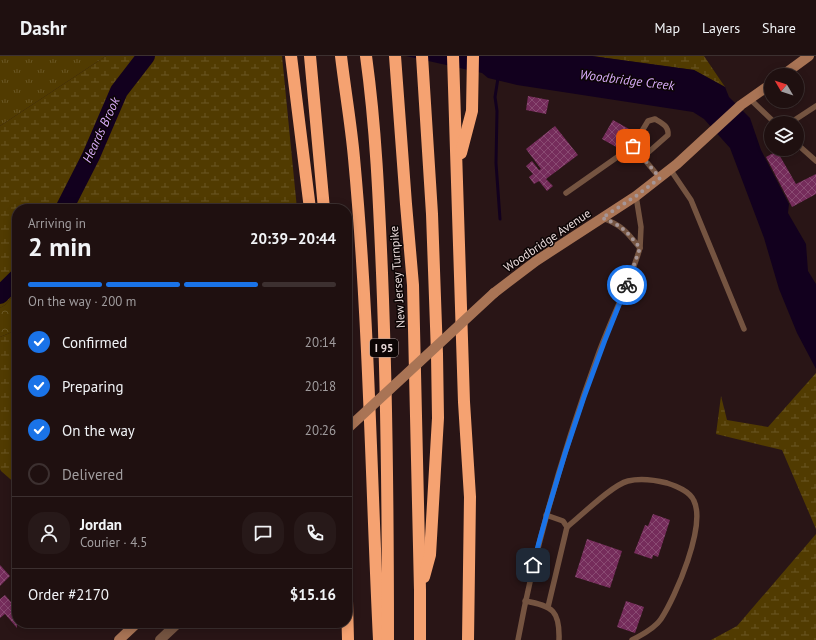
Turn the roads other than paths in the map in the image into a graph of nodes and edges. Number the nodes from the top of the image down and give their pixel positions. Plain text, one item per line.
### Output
1 (291, 56) edge
2 (310, 56) edge
3 (341, 56) edge
4 (366, 56) edge
5 (395, 56) edge
6 (473, 56) edge
7 (809, 56) edge
8 (422, 58) edge
9 (453, 62) edge
10 (793, 68) edge
11 (764, 89) edge
12 (750, 99) junction
13 (816, 106) edge
14 (768, 116) edge
15 (801, 116) edge
16 (633, 146) junction
17 (804, 150) edge
18 (643, 157) junction
19 (816, 161) edge
20 (458, 164) junction
21 (670, 169) junction
22 (660, 178) junction
23 (566, 193) dead end
24 (636, 196) junction
25 (309, 204) edge
26 (324, 204) edge
27 (602, 218) junction
28 (640, 248) junction
29 (744, 329) dead end
30 (352, 424) edge
31 (546, 515) junction
32 (567, 527) junction
33 (420, 590) junction
34 (525, 601) junction
35 (548, 607) junction
36 (132, 628) edge
37 (173, 628) edge
38 (348, 628) edge
39 (119, 640) edge
40 (160, 640) edge
41 (348, 640) edge
42 (379, 640) edge
43 (388, 640) edge
44 (420, 640) edge
45 (468, 640) edge
46 (518, 640) edge
47 (559, 640) edge
48 (632, 640) edge

1 - 25 highway
2 - 26 highway
3 - 42 highway
4 - 43 highway, New Jersey Turnpike / I 95
5 - 33 highway, New Jersey Turnpike / I 95
6 - 20 highway
7 - 10 street
8 - 33 highway
9 - 20 highway
11 - 12 street, Woodbridge Avenue
12 - 14 lane
12 - 21 street, Woodbridge Avenue
13 - 15 lane
16 - 18 lane
16 - 18 lane
16 - 23 lane
17 - 19 lane
18 - 22 lane
20 - 45 highway
21 - 22 street, Woodbridge Avenue
21 - 29 lane
22 - 24 street, Woodbridge Avenue
24 - 27 street, Woodbridge Avenue
24 - 28 lane
27 - 28 lane
27 - 30 street, Woodbridge Avenue, bridge
28 - 31 lane
31 - 32 lane
31 - 34 lane
32 - 35 lane
32 - 48 lane
33 - 44 highway, New Jersey Turnpike / I 95
34 - 35 lane
34 - 46 lane
35 - 47 lane
36 - 39 street
37 - 40 street
38 - 41 highway

